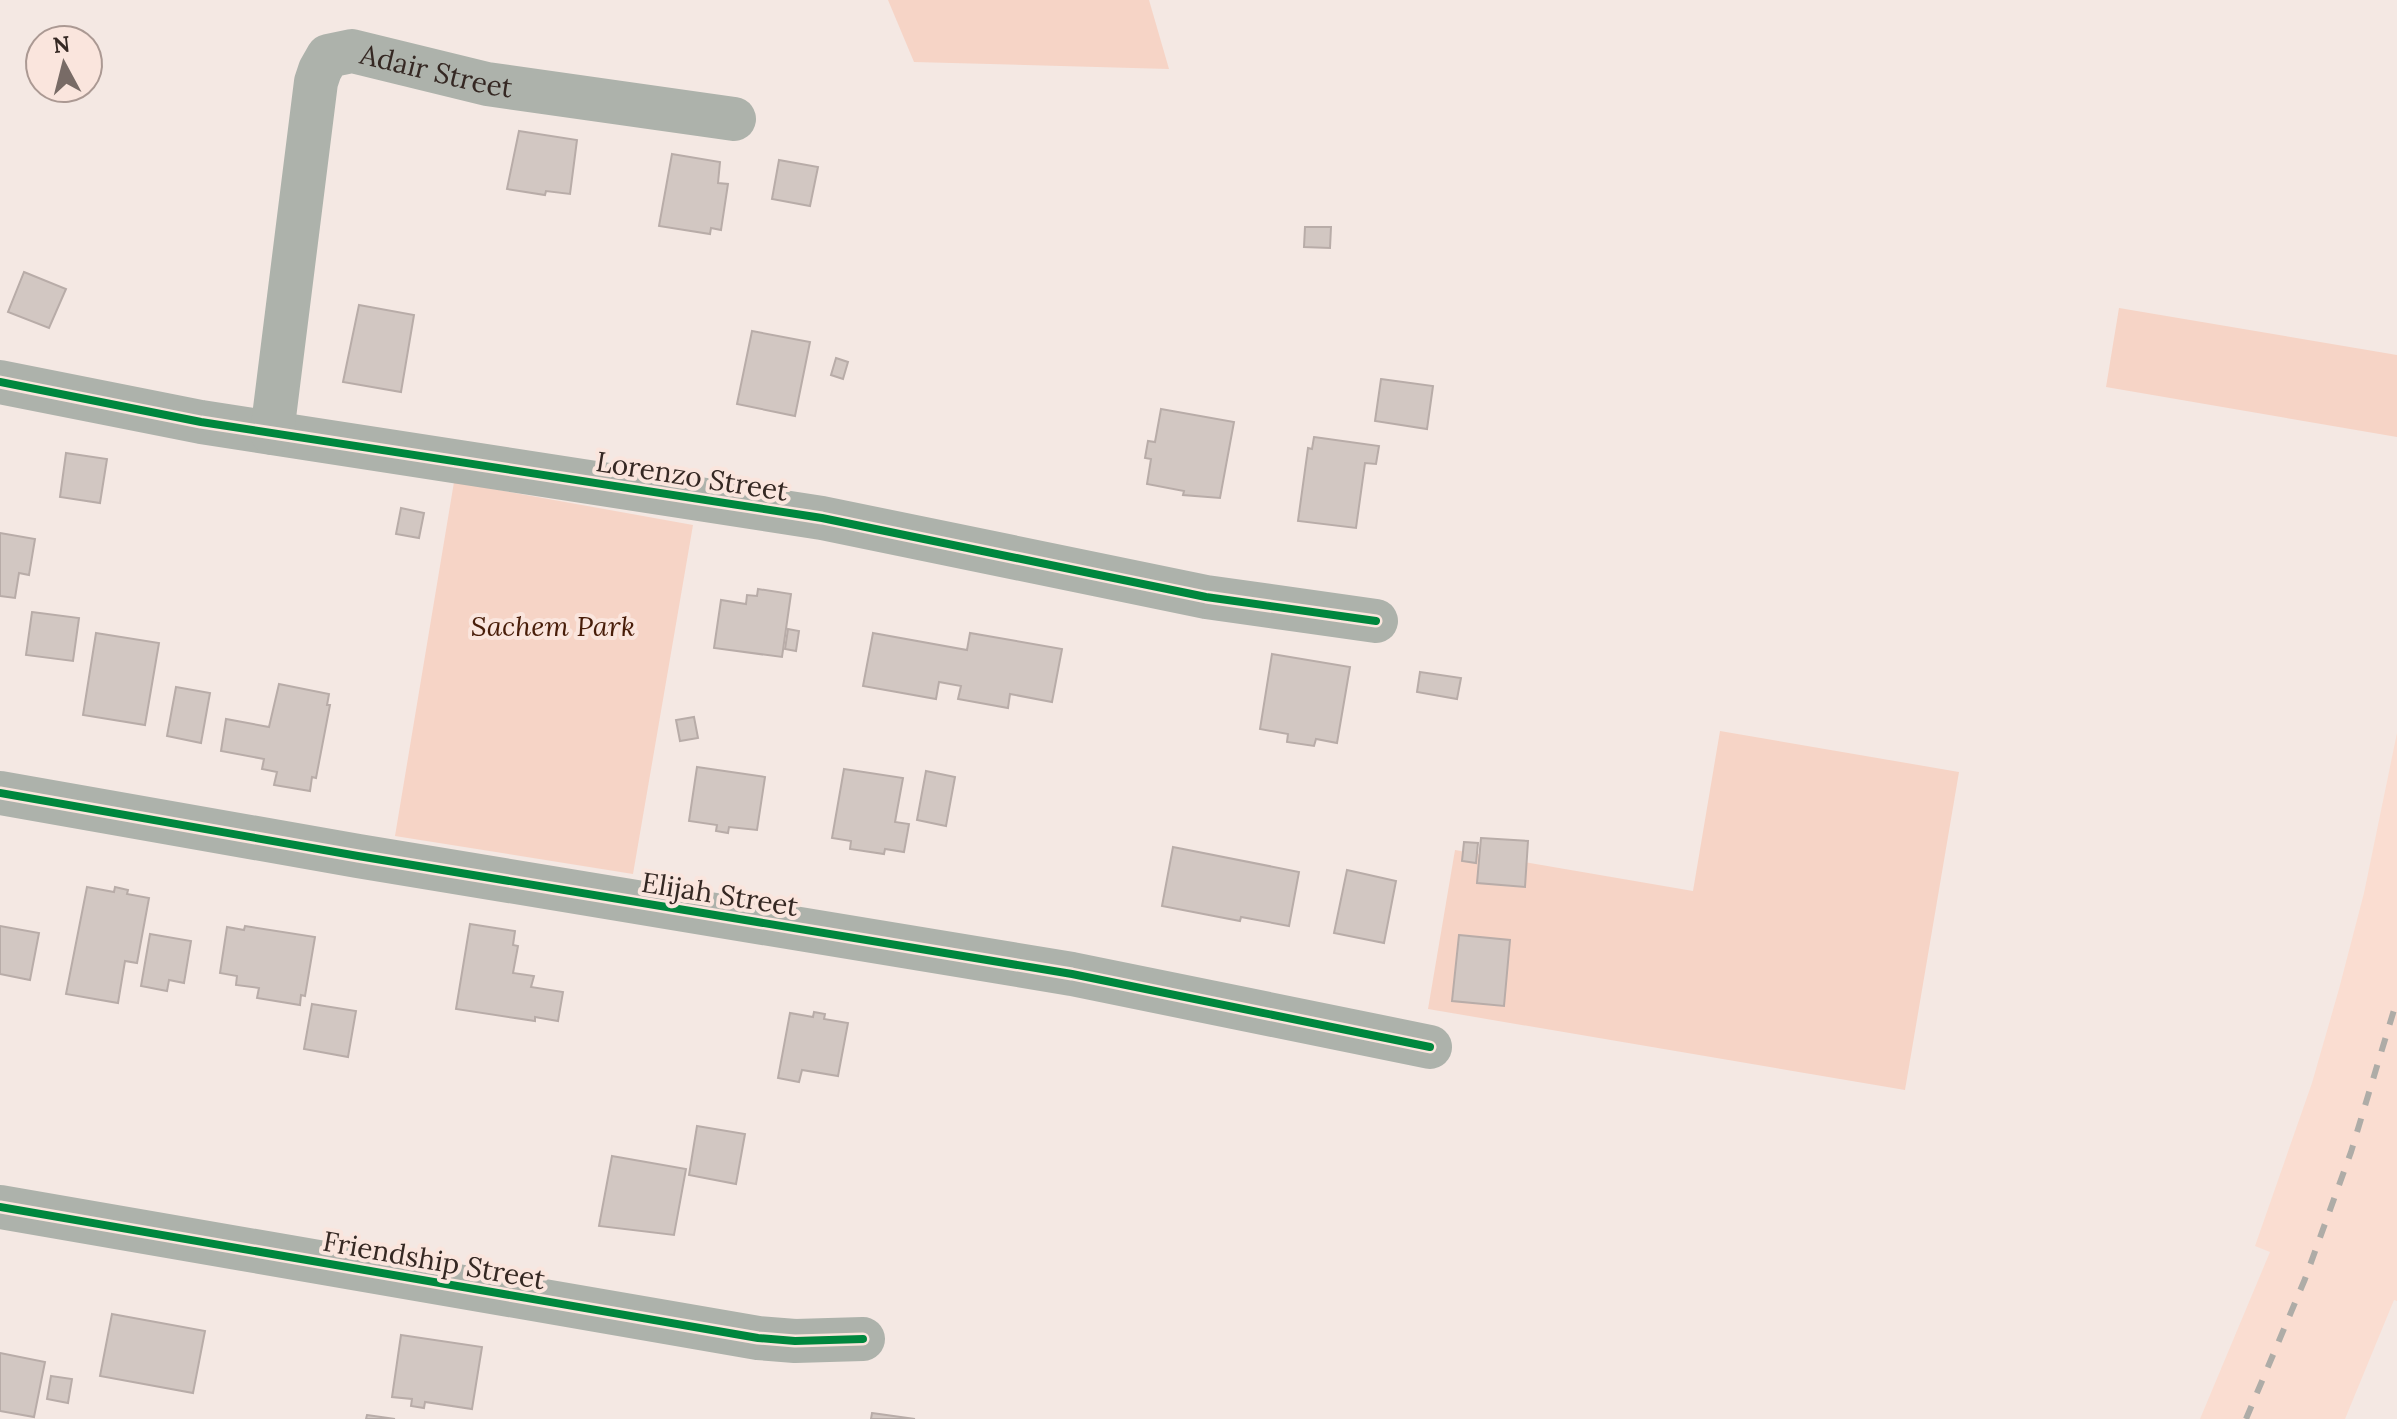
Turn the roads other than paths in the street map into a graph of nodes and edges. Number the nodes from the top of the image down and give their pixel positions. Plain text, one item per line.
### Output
1 (734, 119) dead end
2 (0, 382) edge
3 (272, 433) junction
4 (1376, 621) dead end
5 (0, 793) edge
6 (1430, 1047) dead end
7 (0, 1207) edge
8 (863, 1339) dead end

1 - 3 street, Adair Street
2 - 3 street, Lorenzo Street
3 - 4 street, Lorenzo Street
5 - 6 street, Elijah Street
7 - 8 street, Friendship Street

